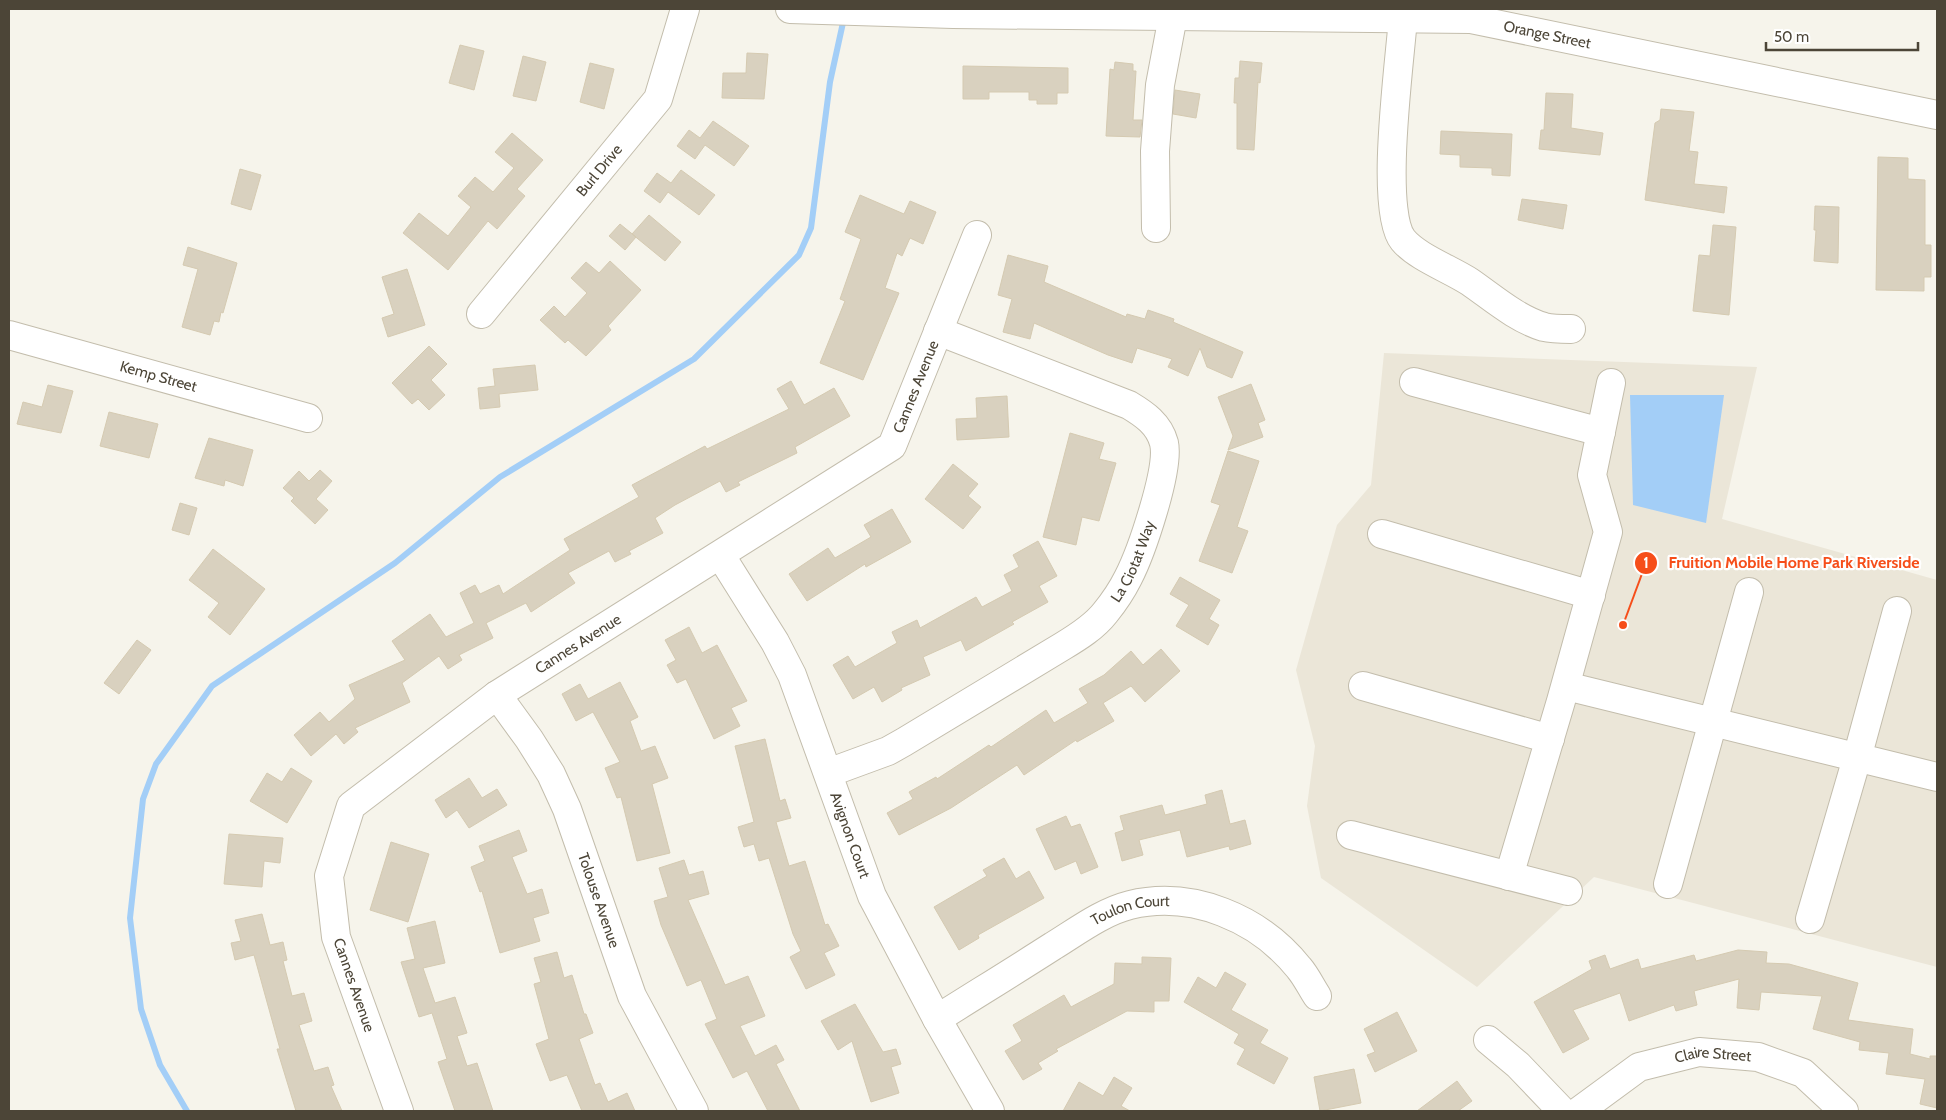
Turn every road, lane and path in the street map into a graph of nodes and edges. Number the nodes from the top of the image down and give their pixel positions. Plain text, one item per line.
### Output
1 (685, 9) edge
2 (790, 9) edge
3 (796, 9) edge
4 (1296, 13) edge
5 (1472, 14) edge
6 (1405, 15) edge
7 (1173, 16) junction
8 (1937, 115) edge
9 (1156, 228) dead end
10 (977, 235) dead end
11 (481, 314) dead end
12 (1571, 329) dead end
13 (938, 331) junction
14 (9, 335) edge
15 (1414, 382) dead end
16 (1611, 383) dead end
17 (308, 418) dead end
18 (1601, 432) junction
19 (1382, 534) dead end
20 (721, 556) junction
21 (1749, 592) dead end
22 (1590, 594) junction
23 (1897, 611) dead end
24 (1363, 686) dead end
25 (1566, 686) junction
26 (497, 696) junction
27 (1714, 722) junction
28 (1550, 739) junction
29 (1857, 758) junction
30 (828, 773) junction
31 (1937, 778) edge
32 (1351, 835) dead end
33 (1509, 876) junction
34 (1668, 884) dead end
35 (1568, 891) dead end
36 (1810, 919) dead end
37 (1318, 996) dead end
38 (937, 1019) junction
39 (1488, 1040) dead end
40 (399, 1111) edge
41 (694, 1111) edge
42 (990, 1111) edge
43 (1562, 1111) edge
44 (1580, 1111) edge
45 (1844, 1111) edge

1 - 11 street, Burl Drive
2 - 3 street, Orange Street
3 - 7 street, Orange Street
4 - 6 street, Orange Street
4 - 7 street, Orange Street
5 - 6 street, Orange Street
5 - 8 street, Orange Street
6 - 12 street
7 - 9 street
10 - 13 street, Cannes Avenue
13 - 20 street, Cannes Avenue
13 - 30 street, La Ciotat Way
14 - 17 street, Kemp Street
15 - 18 street
16 - 18 street
18 - 22 street
19 - 22 street
20 - 26 street, Cannes Avenue
20 - 30 street, Avignon Court
21 - 27 street
22 - 25 street
23 - 29 street
24 - 28 street
25 - 27 street
25 - 28 street
26 - 40 street, Cannes Avenue
26 - 41 street, Tolouse Avenue
27 - 29 street
27 - 34 street
28 - 33 street
29 - 31 street
29 - 36 street
30 - 38 street, Avignon Court
32 - 33 street
33 - 35 street
37 - 38 street, Toulon Court
38 - 42 street, Avignon Court
39 - 43 street
44 - 45 street, Claire Street

